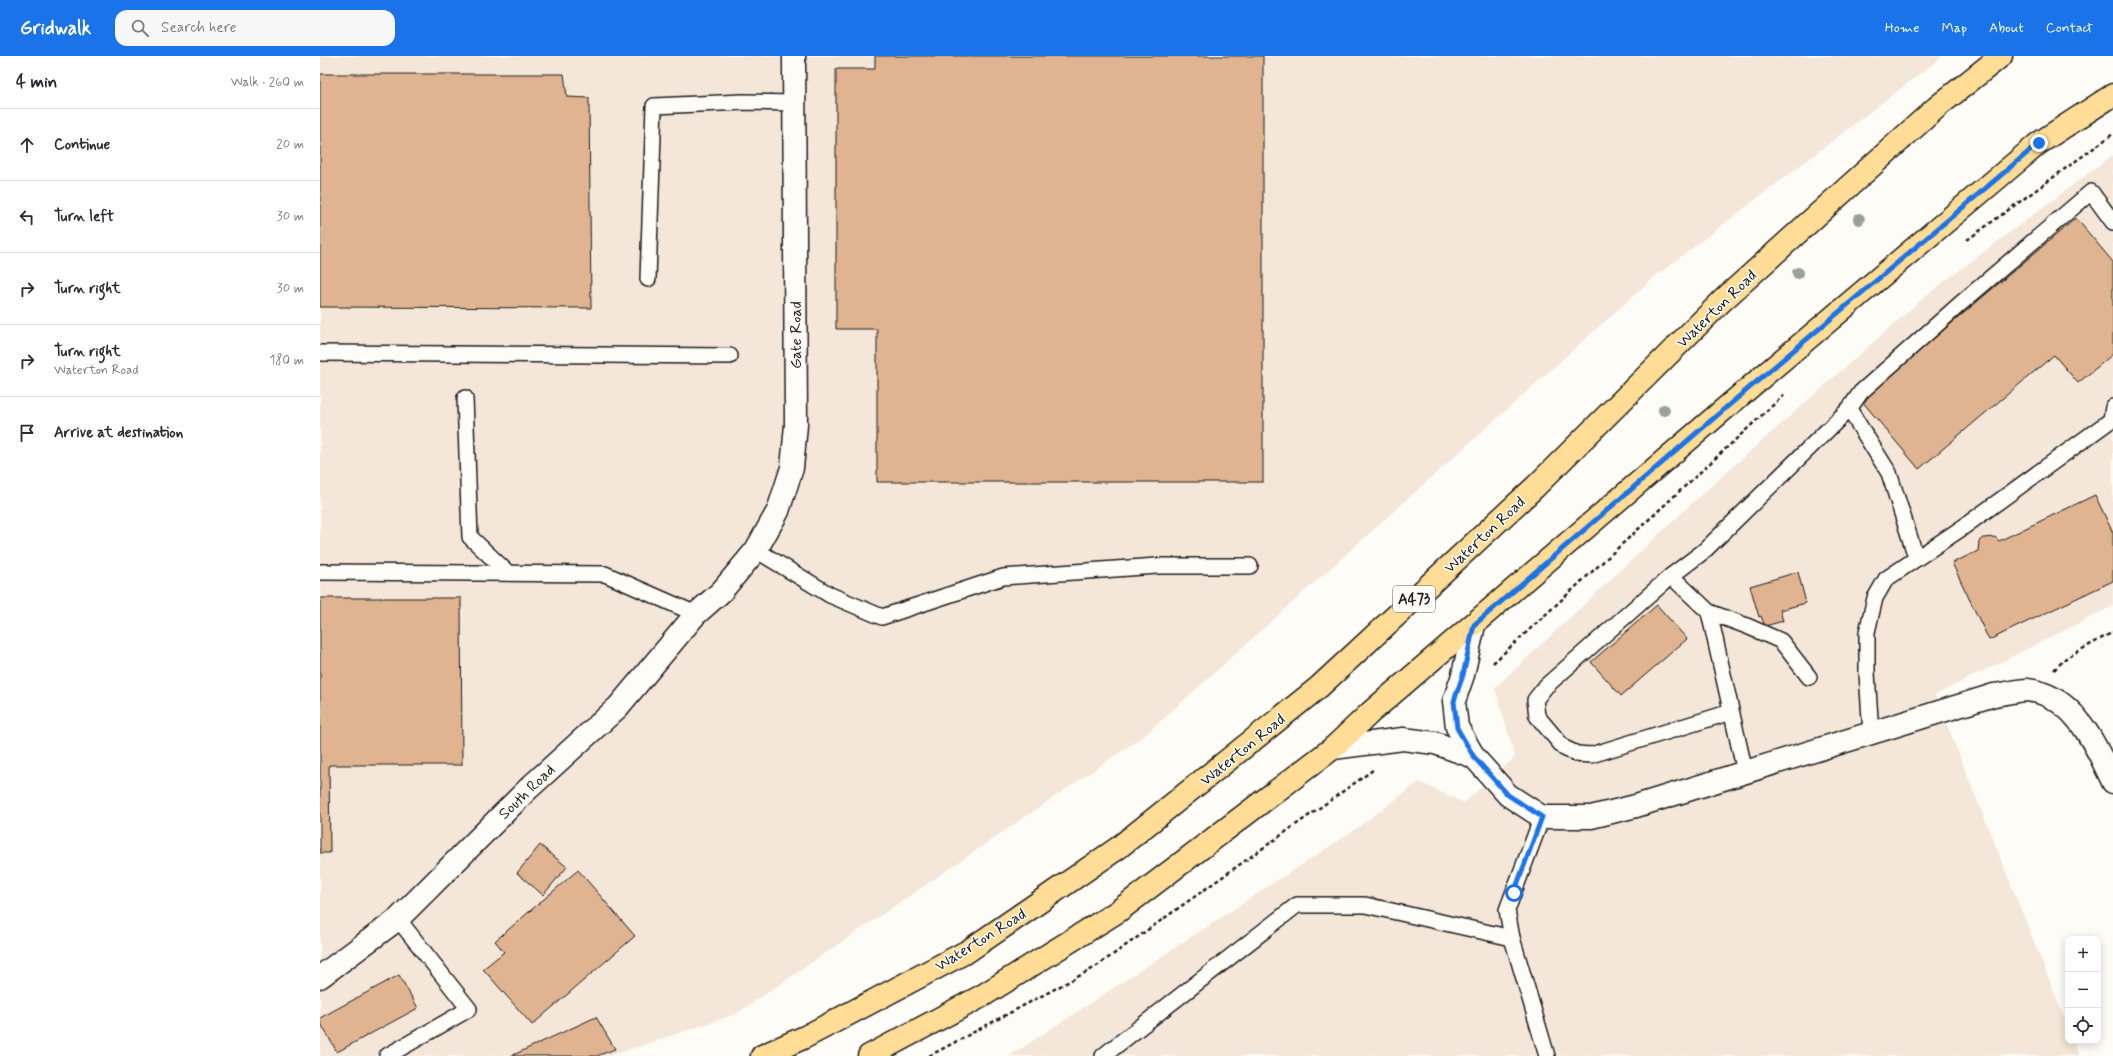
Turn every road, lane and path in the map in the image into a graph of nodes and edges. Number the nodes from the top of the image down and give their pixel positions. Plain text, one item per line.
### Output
1 (794, 56) edge
2 (2001, 56) edge
3 (2113, 95) edge
4 (793, 103) junction
5 (2113, 134) edge
6 (2113, 222) edge
7 (1961, 245) dead end
8 (648, 279) dead end
9 (320, 353) edge
10 (730, 356) dead end
11 (1787, 392) dead end
12 (465, 398) dead end
13 (2113, 407) edge
14 (1849, 409) junction
15 (756, 550) junction
16 (1916, 557) junction
17 (1250, 566) dead end
18 (320, 572) edge
19 (508, 573) junction
20 (1671, 576) junction
21 (721, 592) joint
22 (1709, 612) junction
23 (696, 614) junction
24 (1474, 625) junction
25 (2113, 632) edge
26 (1491, 665) dead end
27 (1809, 677) dead end
28 (2042, 693) junction
29 (1731, 712) junction
30 (1871, 734) junction
31 (1332, 748) junction
32 (1474, 757) junction
33 (1377, 768) dead end
34 (1745, 772) junction
35 (2113, 782) edge
36 (1542, 817) junction
37 (398, 919) junction
38 (1512, 938) junction
39 (320, 977) edge
40 (387, 1056) edge
41 (762, 1056) edge
42 (869, 1056) edge
43 (929, 1056) edge
44 (1103, 1056) edge
45 (1547, 1056) edge

1 - 4 street, Gate Road
2 - 41 main road, Waterton Road / A473
3 - 24 main road
4 - 8 lane
4 - 15 street, Gate Road
5 - 7 path
6 - 14 lane
9 - 10 lane
11 - 26 path
12 - 19 lane
13 - 16 lane
14 - 16 lane
14 - 20 lane
15 - 17 lane
15 - 21 street, Gate Road
16 - 30 lane
18 - 19 lane
19 - 23 lane
20 - 22 lane
20 - 29 lane
21 - 23 street, South Road
22 - 27 lane
22 - 29 lane
23 - 37 street, South Road
24 - 31 main road
24 - 32 street
25 - 28 path
28 - 30 street
28 - 35 street
29 - 34 lane
30 - 34 street
31 - 32 street
31 - 42 main road
32 - 36 street
33 - 43 path
34 - 36 street
36 - 38 lane
37 - 39 street, South Road
37 - 40 lane
38 - 44 lane
38 - 45 lane

